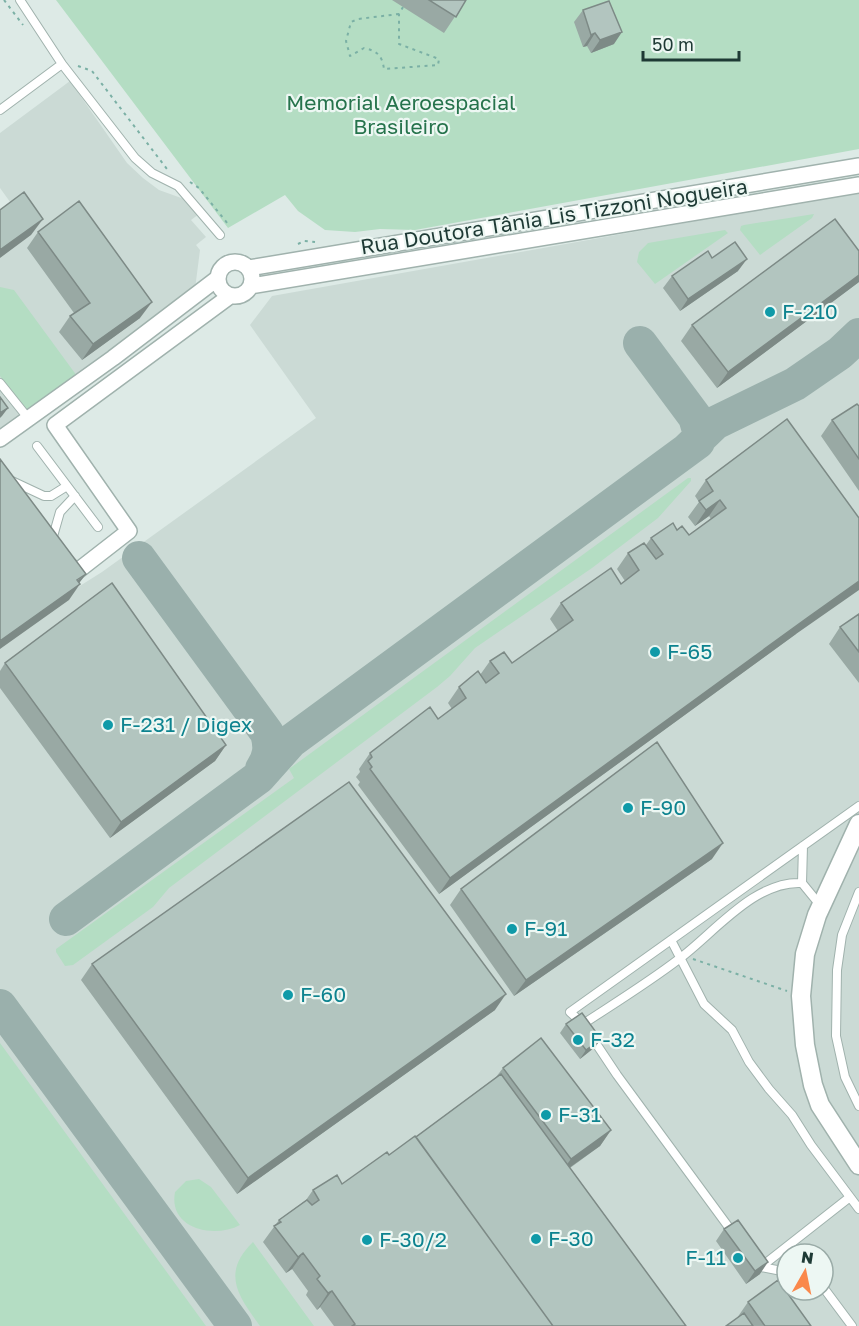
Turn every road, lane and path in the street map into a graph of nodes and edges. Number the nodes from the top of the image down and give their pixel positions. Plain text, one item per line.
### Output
1 (4, 0) edge
2 (20, 0) edge
3 (403, 7) dead end
4 (399, 14) junction
5 (25, 28) dead end
6 (61, 62) junction
7 (0, 110) edge
8 (859, 166) edge
9 (168, 170) dead end
10 (183, 179) dead end
11 (859, 185) edge
12 (228, 224) dead end
13 (220, 235) dead end
14 (249, 268) junction
15 (218, 278) junction
16 (251, 286) junction
17 (230, 296) junction
18 (0, 383) edge
19 (28, 418) junction
20 (0, 439) edge
21 (38, 446) dead end
22 (8, 477) joint
23 (67, 486) junction
24 (75, 496) junction
25 (28, 506) edge
26 (40, 523) edge
27 (98, 527) dead end
28 (52, 540) junction
29 (859, 806) edge
30 (859, 824) edge
31 (803, 846) junction
32 (802, 883) junction
33 (859, 892) edge
34 (821, 906) junction
35 (671, 940) junction
36 (681, 958) junction
37 (801, 996) junction
38 (583, 1024) junction
39 (857, 1096) edge
40 (859, 1106) edge
41 (859, 1165) edge
42 (850, 1197) junction
43 (859, 1209) edge
44 (740, 1242) edge
45 (754, 1259) edge
46 (760, 1267) junction
47 (775, 1270) edge
48 (834, 1302) edge
49 (852, 1326) edge

1 - 5 path
2 - 6 lane
3 - 4 path
4 - 4 path
6 - 7 lane
6 - 9 path
6 - 13 lane
8 - 14 street, Rua Doutora Tânia Lis Tizzoni Nogueira
10 - 12 path
11 - 16 street, Rua Doutora Tânia Lis Tizzoni Nogueira
14 - 15 street, Rua Doutora Tânia Lis Tizzoni Nogueira
14 - 16 street
15 - 17 street
15 - 19 street, Rua Doutora Tânia Lis Tizzoni Nogueira
16 - 17 street, Rua Doutora Tânia Lis Tizzoni Nogueira
17 - 28 street, Rua Doutora Tânia Lis Tizzoni Nogueira
18 - 19 lane
19 - 20 street, Rua Doutora Tânia Lis Tizzoni Nogueira
21 - 23 lane
22 - 23 lane
22 - 25 street
23 - 24 lane
24 - 27 lane
24 - 28 lane
26 - 28 street, Rua Doutora Tânia Lis Tizzoni Nogueira
29 - 31 lane
30 - 34 street
31 - 32 lane
31 - 35 lane
32 - 34 lane
32 - 36 lane
33 - 39 lane
34 - 37 street
35 - 36 lane
35 - 38 lane
36 - 37 path
36 - 38 lane
36 - 42 lane
37 - 41 street
38 - 44 lane
39 - 40 lane
42 - 43 lane
42 - 46 lane
45 - 46 lane
46 - 47 lane
48 - 49 lane

